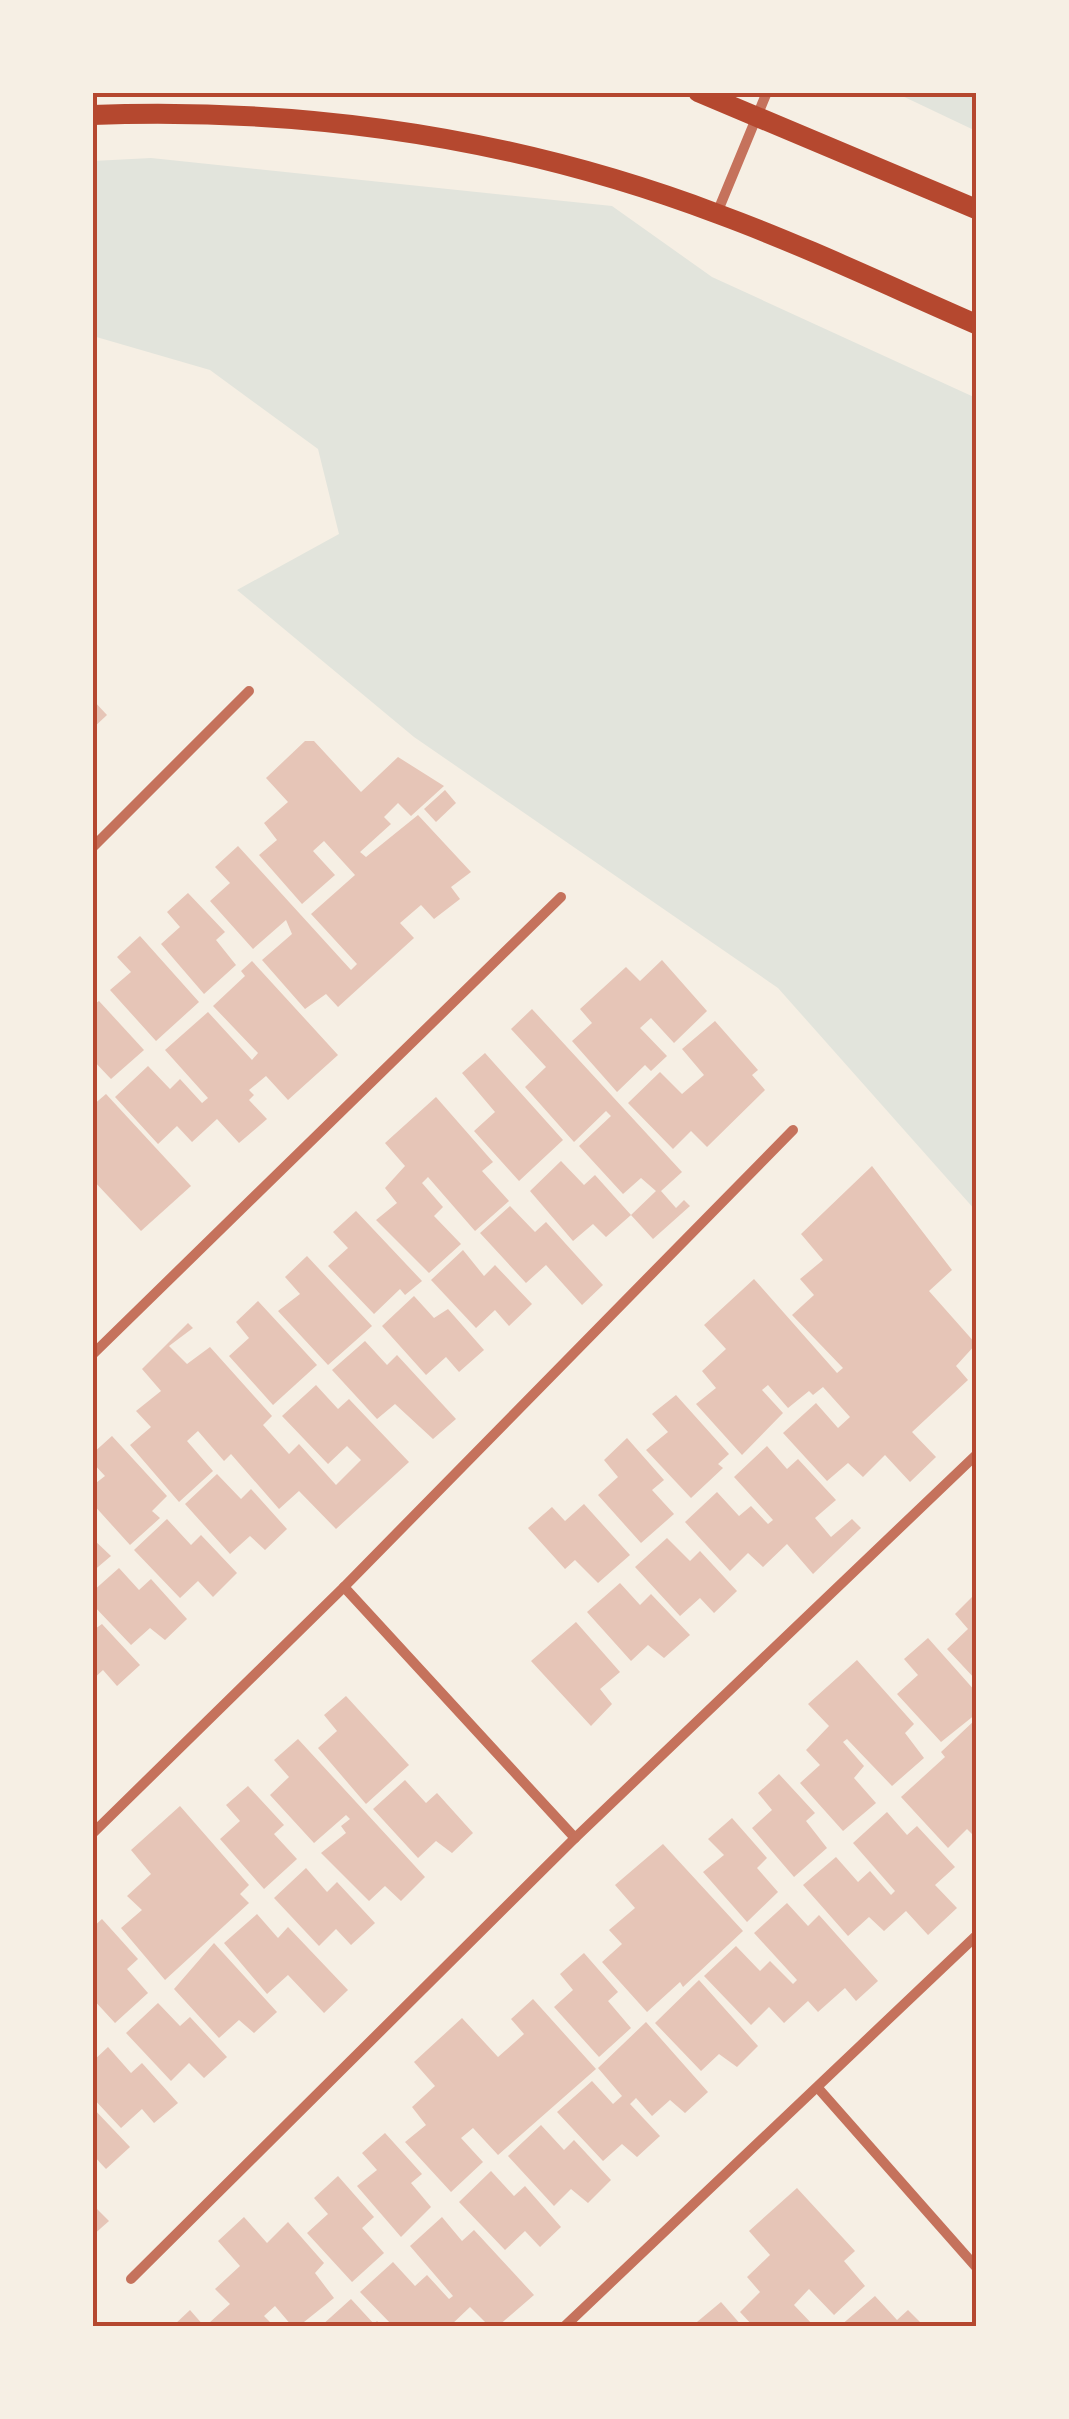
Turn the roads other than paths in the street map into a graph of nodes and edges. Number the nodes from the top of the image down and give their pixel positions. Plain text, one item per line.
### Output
1 (698, 92) edge
2 (766, 92) edge
3 (755, 115) junction
4 (92, 116) edge
5 (976, 209) edge
6 (717, 213) junction
7 (976, 324) edge
8 (249, 690) dead end
9 (92, 848) edge
10 (560, 897) dead end
11 (793, 1130) dead end
12 (94, 1351) edge
13 (976, 1454) edge
14 (344, 1587) junction
15 (92, 1834) edge
16 (574, 1838) junction
17 (976, 1936) edge
18 (818, 2088) junction
19 (976, 2267) edge
20 (131, 2279) dead end
21 (565, 2326) edge

1 - 3 main road
2 - 3 street
3 - 5 main road
3 - 6 street
4 - 6 main road
6 - 7 main road
8 - 9 street
10 - 12 street
11 - 14 street
13 - 16 street
14 - 15 street
14 - 16 street
16 - 20 street
17 - 18 street
18 - 19 street
18 - 21 street

